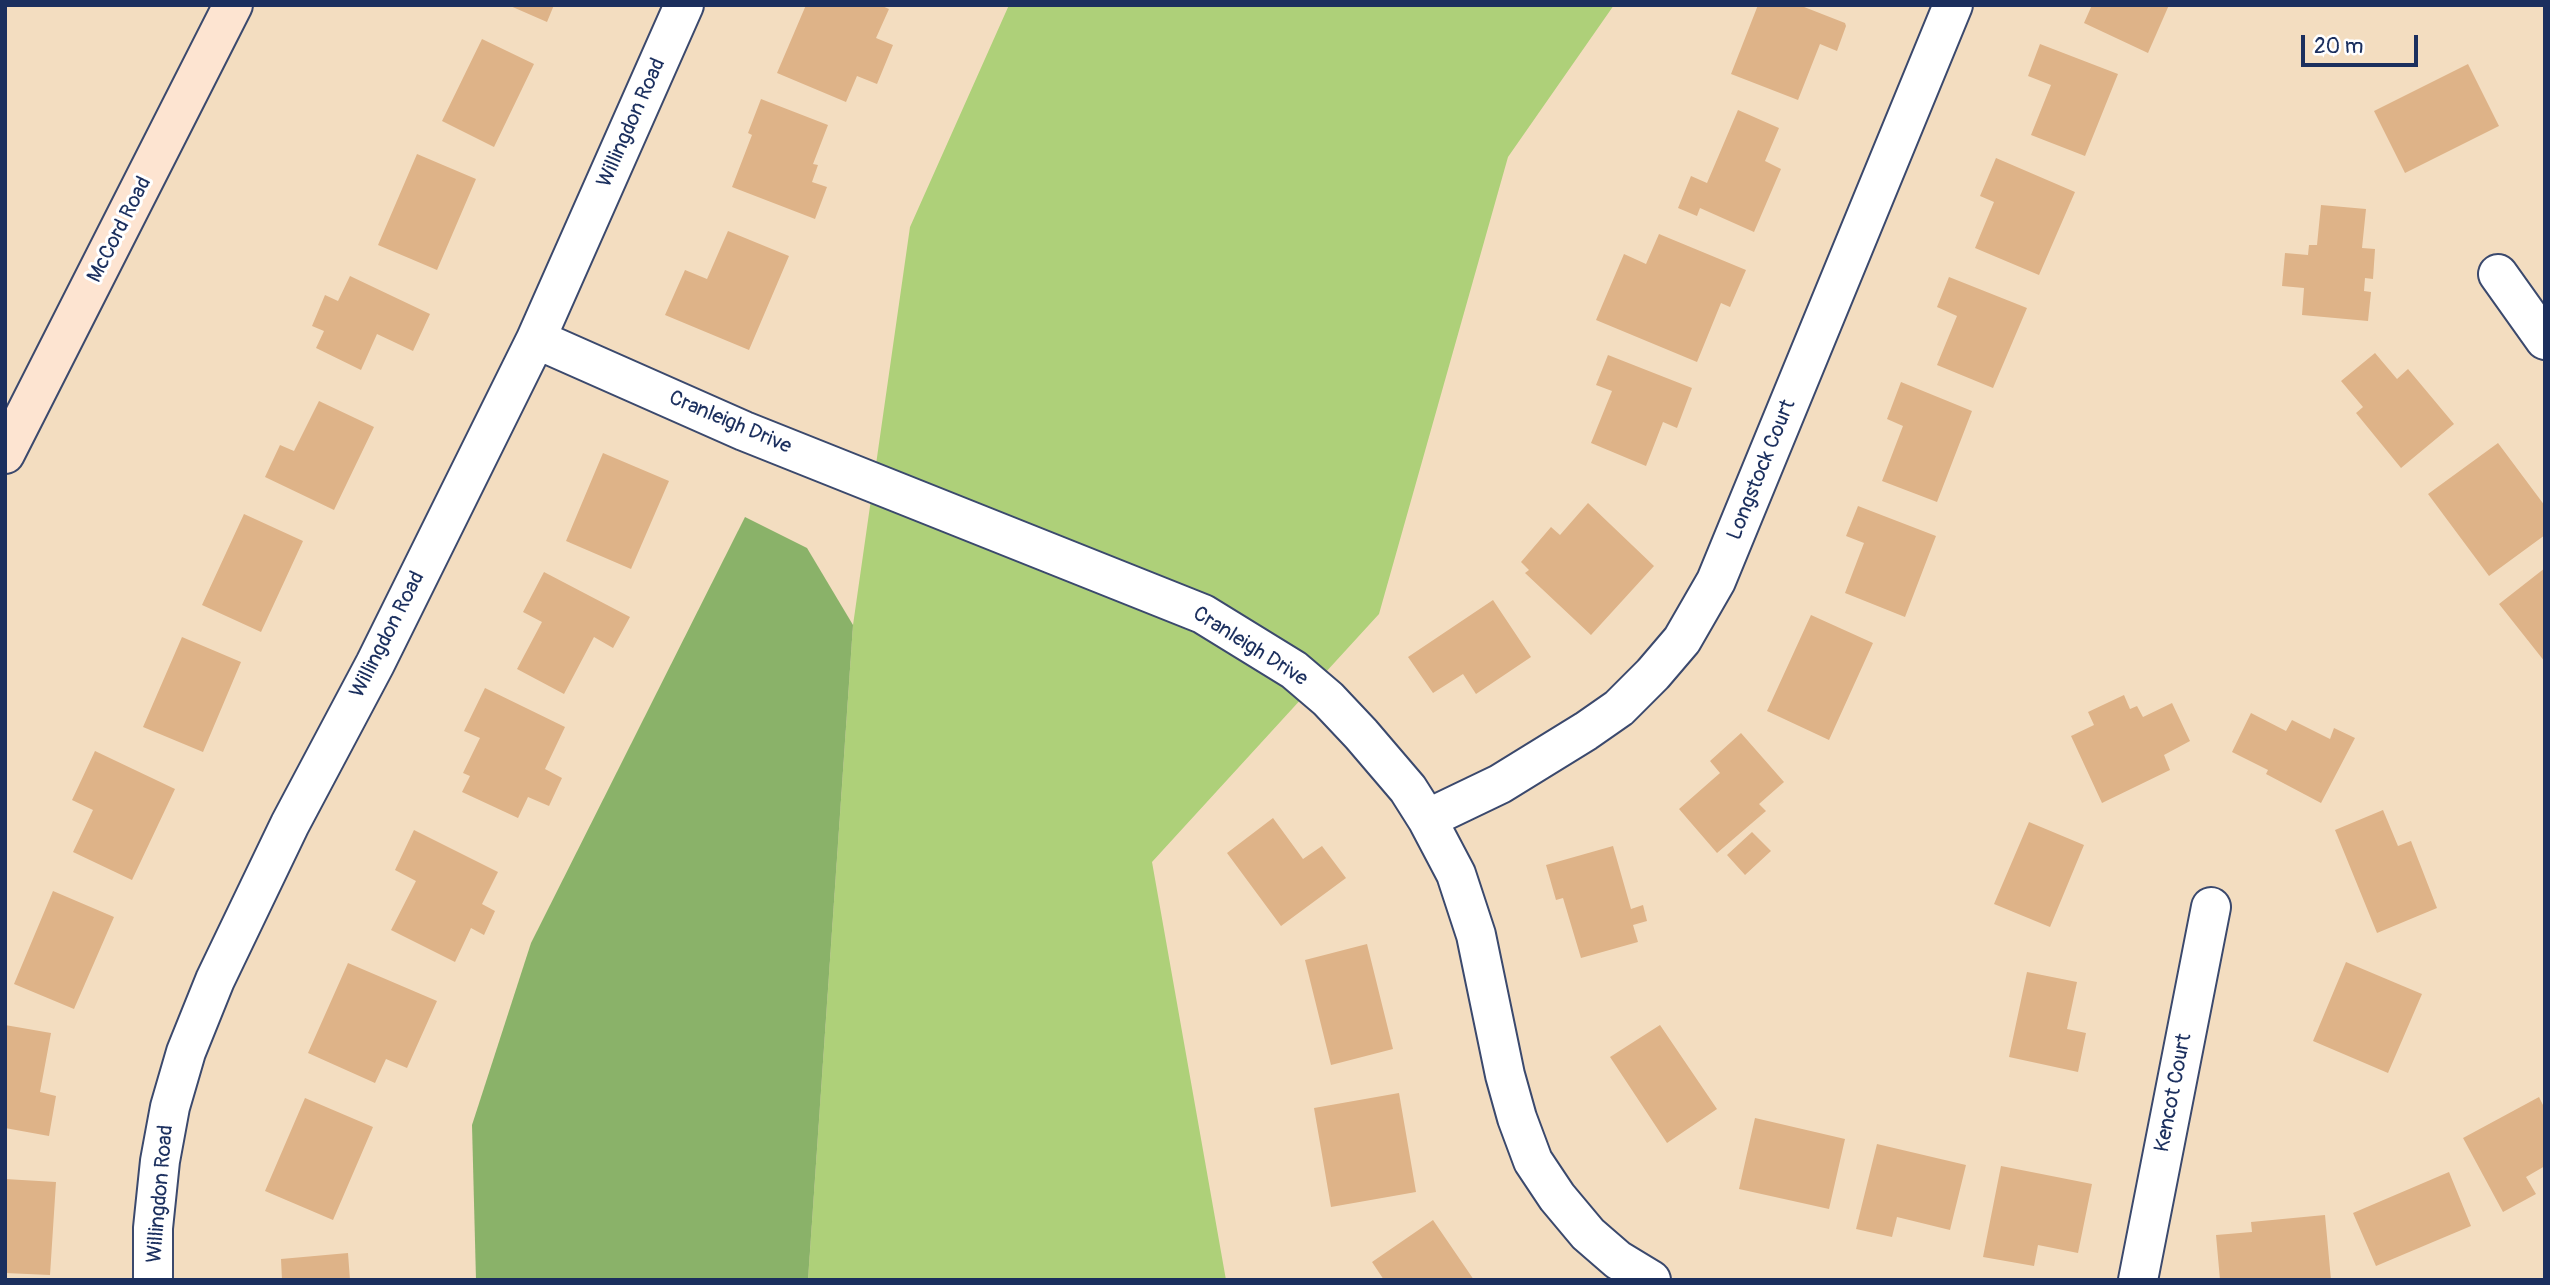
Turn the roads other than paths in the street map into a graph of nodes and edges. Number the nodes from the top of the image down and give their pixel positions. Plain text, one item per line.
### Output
1 (233, 5) edge
2 (684, 5) edge
3 (1952, 5) edge
4 (2498, 274) dead end
5 (536, 339) junction
6 (2545, 340) edge
7 (5, 454) edge
8 (1427, 819) junction
9 (2211, 907) dead end
10 (153, 1280) edge
11 (1651, 1280) edge
12 (2138, 1280) edge

1 - 7 street, McCord Road
2 - 5 street, Willingdon Road
3 - 8 street, Longstock Court
4 - 6 street
5 - 8 street, Cranleigh Drive
5 - 10 street, Willingdon Road
8 - 11 street, Cranleigh Drive
9 - 12 street, Kencot Court

